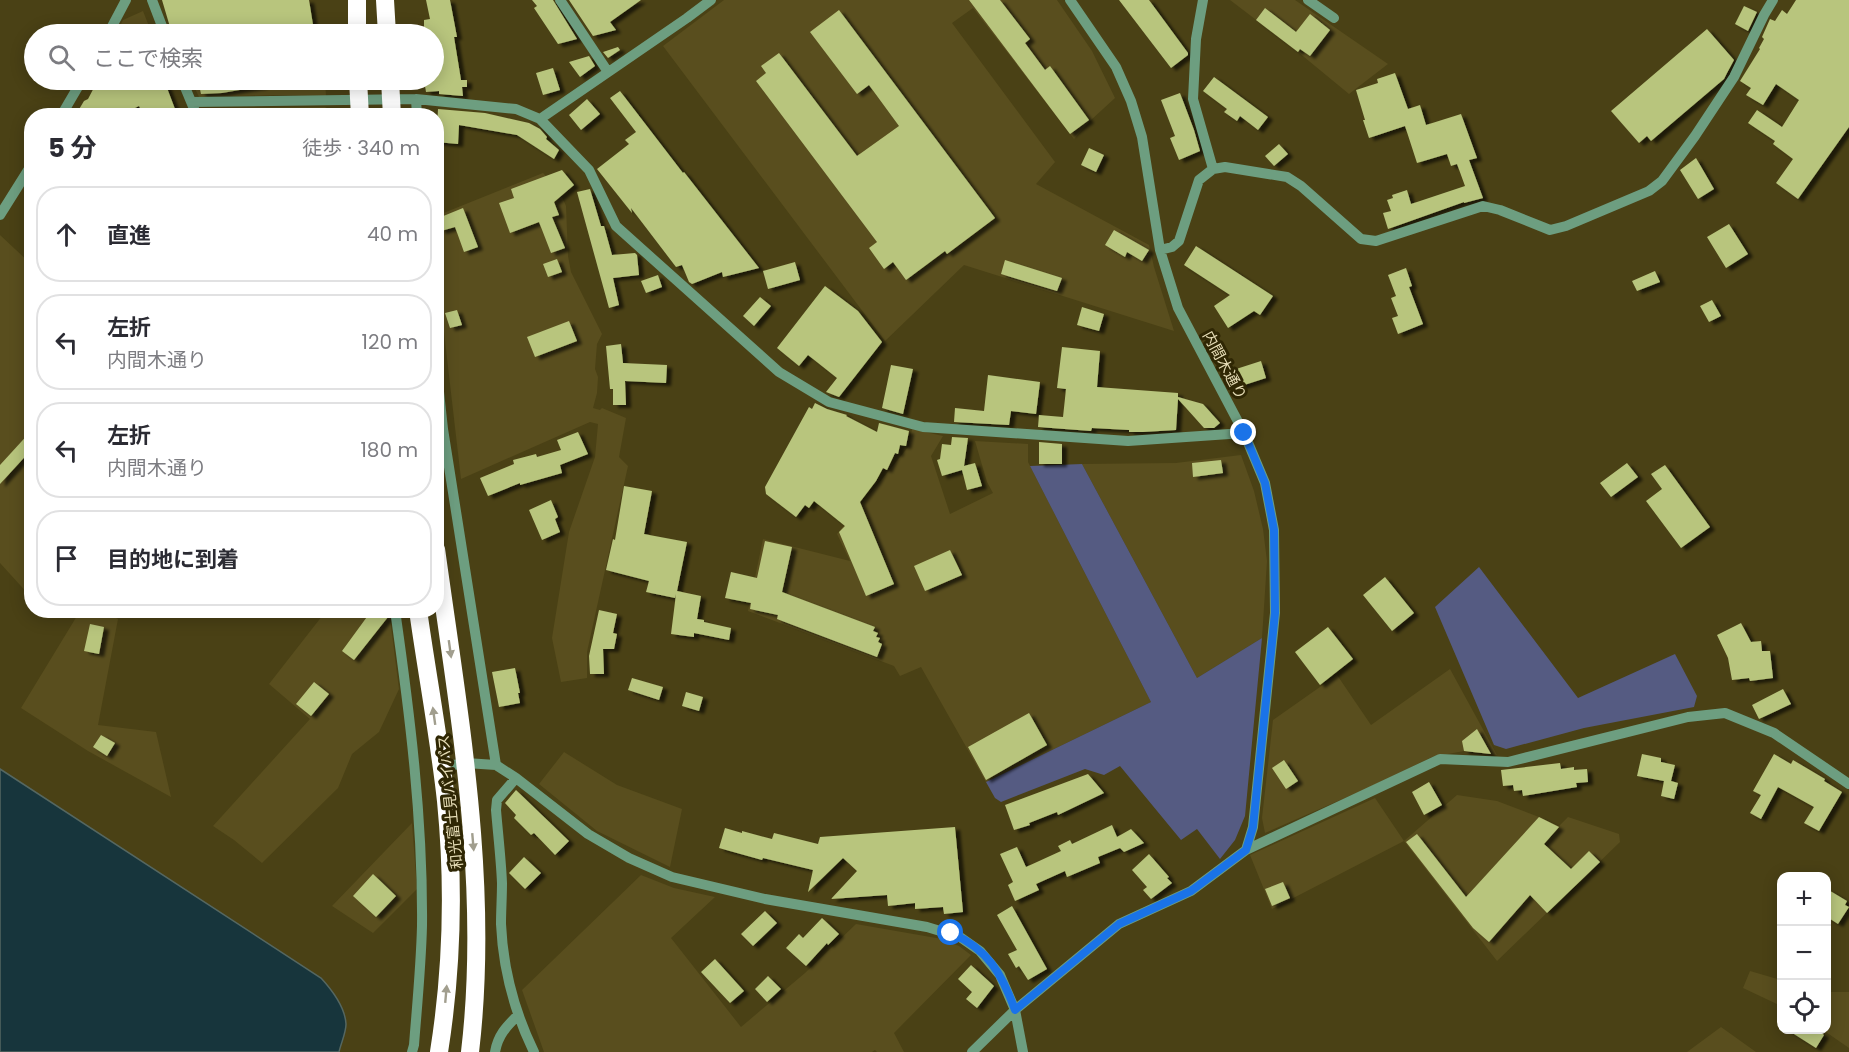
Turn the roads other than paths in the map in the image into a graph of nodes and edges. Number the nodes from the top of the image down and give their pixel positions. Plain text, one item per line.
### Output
1 (126, 0) edge
2 (152, 0) edge
3 (357, 0) edge
4 (386, 0) edge
5 (560, 0) edge
6 (711, 0) edge
7 (1070, 0) edge
8 (1203, 0) edge
9 (1308, 0) edge
10 (1773, 0) edge
11 (1334, 18) dead end
12 (113, 24) edge
13 (161, 24) edge
14 (357, 24) edge
15 (387, 24) edge
16 (608, 72) junction
17 (76, 90) edge
18 (186, 90) edge
19 (358, 90) edge
20 (390, 90) edge
21 (416, 99) junction
22 (191, 102) junction
23 (359, 107) edge
24 (391, 107) edge
25 (66, 108) edge
26 (194, 108) edge
27 (417, 108) edge
28 (540, 119) junction
29 (1212, 169) junction
30 (24, 177) edge
31 (0, 215) edge
32 (1160, 250) junction
33 (1244, 433) junction
34 (444, 435) edge
35 (444, 606) edge
36 (396, 618) edge
37 (419, 618) edge
38 (466, 763) junction
39 (496, 765) junction
40 (441, 767) junction
41 (516, 778) junction
42 (1849, 784) edge
43 (1246, 850) junction
44 (1015, 1010) junction
45 (518, 1015) junction
46 (412, 1052) edge
47 (439, 1052) edge
48 (470, 1052) edge
49 (495, 1052) edge
50 (534, 1052) edge
51 (972, 1052) edge
52 (1023, 1052) edge

1 - 12 street
2 - 13 street
3 - 14 highway
4 - 15 highway
5 - 16 street
6 - 16 street
7 - 32 street, 内間木通り
8 - 29 street
9 - 11 street
10 - 29 street
16 - 28 street
17 - 25 street
18 - 22 street
19 - 23 highway
20 - 24 highway
21 - 24 street
21 - 27 street
21 - 28 street
22 - 23 street
22 - 26 street
23 - 24 street
28 - 33 street
29 - 32 street
30 - 31 street
32 - 33 street, 内間木通り
33 - 43 street, 内間木通り
34 - 39 street
35 -> 38 highway, 和光富士見バイパス
36 - 46 street
40 -> 37 highway, 和光富士見バイパス
38 - 39 street
38 - 40 street
38 -> 48 highway, 和光富士見バイパス
39 - 41 street
47 -> 40 highway, 和光富士見バイパス
41 - 44 street
41 - 45 street
42 - 43 street
43 - 44 street
44 - 51 street
44 - 52 street
45 - 49 street
45 - 50 street

